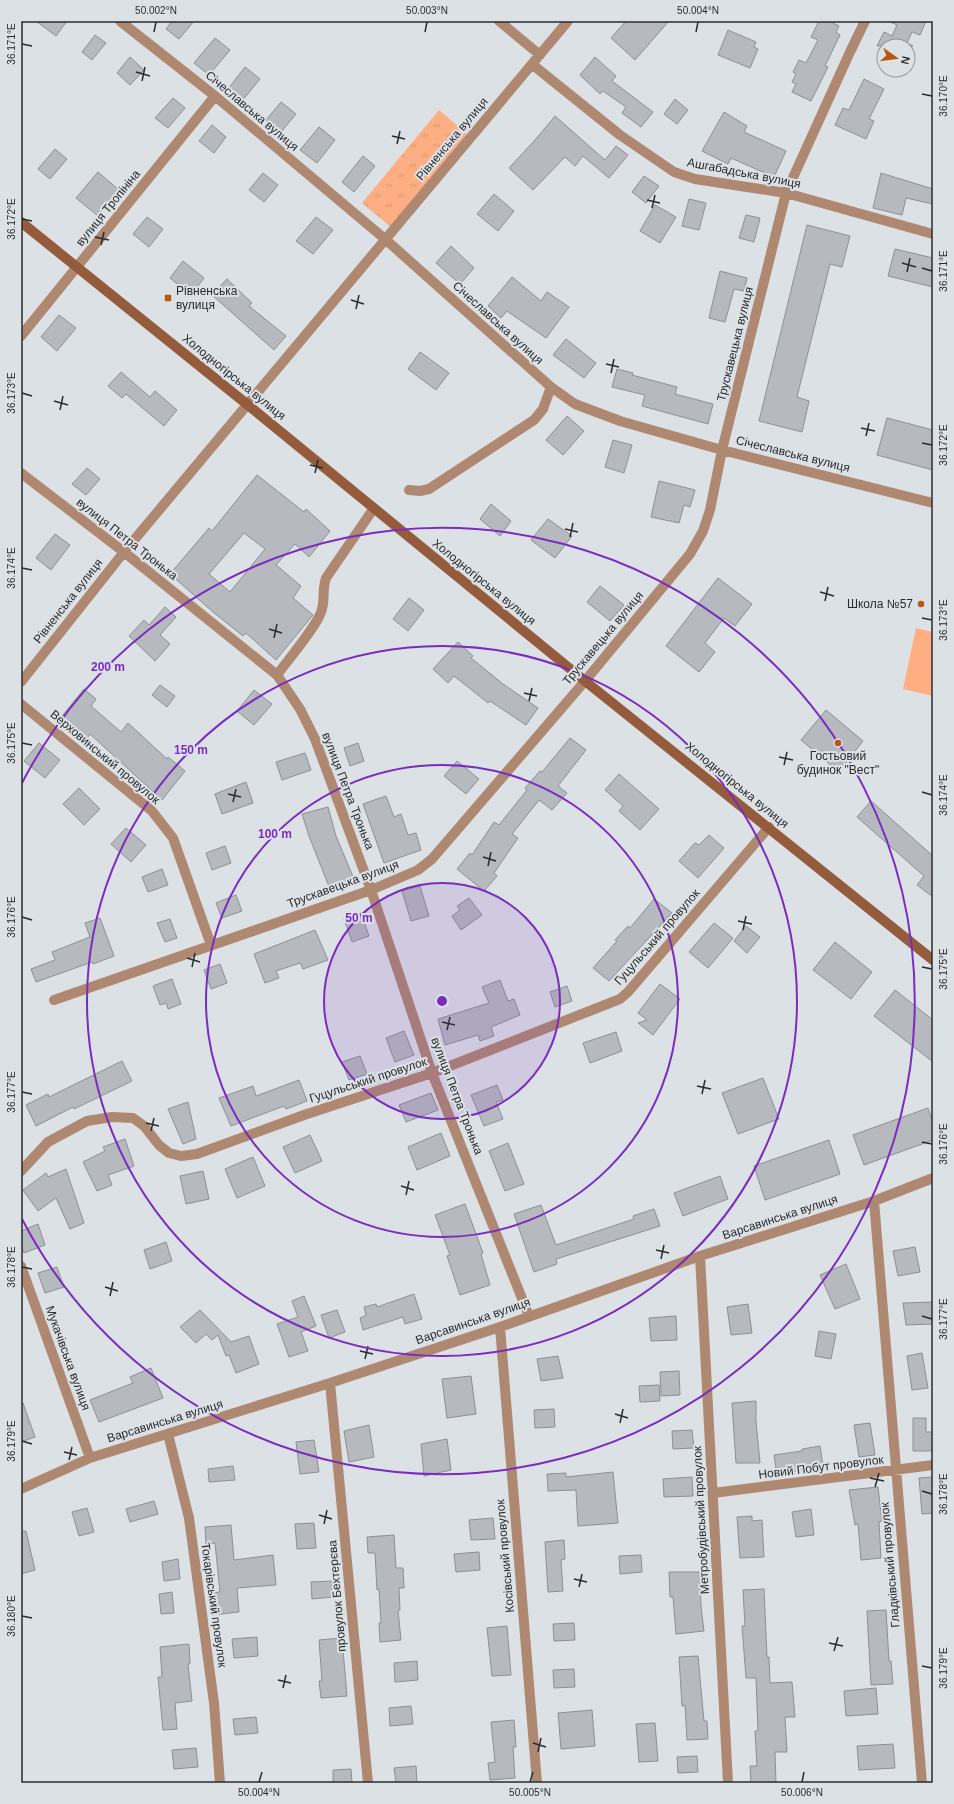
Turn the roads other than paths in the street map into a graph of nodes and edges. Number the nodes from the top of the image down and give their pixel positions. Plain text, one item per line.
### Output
1 (120, 21) edge
2 (499, 21) edge
3 (568, 21) edge
4 (866, 21) edge
5 (540, 55) junction
6 (533, 65) junction
7 (215, 96) junction
8 (786, 193) junction
9 (21, 222) edge
10 (933, 234) edge
11 (385, 239) junction
12 (77, 267) junction
13 (21, 336) edge
14 (551, 388) junction
15 (248, 405) junction
16 (722, 450) junction
17 (21, 473) edge
18 (409, 490) dead end
19 (933, 503) edge
20 (374, 508) junction
21 (124, 552) junction
22 (277, 675) junction
23 (585, 681) junction
24 (21, 682) edge
25 (21, 704) edge
26 (769, 827) junction
27 (371, 890) junction
28 (211, 945) junction
29 (933, 960) edge
30 (54, 1000) dead end
31 (432, 1072) junction
32 (21, 1171) edge
33 (933, 1178) edge
34 (874, 1201) junction
35 (700, 1256) junction
36 (21, 1266) edge
37 (529, 1316) junction
38 (500, 1327) junction
39 (330, 1382) junction
40 (168, 1434) junction
41 (90, 1458) junction
42 (933, 1465) edge
43 (895, 1471) junction
44 (21, 1489) edge
45 (713, 1493) junction
46 (220, 1783) edge
47 (368, 1783) edge
48 (537, 1783) edge
49 (728, 1783) edge
50 (922, 1783) edge

1 - 7 street, Січеславська вулиця
2 - 5 street
3 - 5 street, Рівненська вулиця
4 - 8 street, Трускавецька вулиця
5 - 6 street, Рівненська вулиця
6 - 8 street, Ашгабадська вулиця
6 - 11 street, Рівненська вулиця
7 - 11 street, Січеславська вулиця
7 - 12 street, вулиця Тропініна
8 - 10 street, Ашгабадська вулиця
8 - 16 street, Трускавецька вулиця
9 - 12 main road, Холодногірська вулиця
11 - 14 street, Січеславська вулиця
11 - 15 street, Рівненська вулиця
12 - 13 street, вулиця Тропініна
12 - 15 main road, Холодногірська вулиця
14 - 16 street, Січеславська вулиця
14 - 18 street
15 - 20 main road, Холодногірська вулиця
15 - 21 street, Рівненська вулиця
16 - 19 street, Січеславська вулиця
16 - 23 street, Трускавецька вулиця
17 - 21 street, вулиця Петра Тронька
20 - 22 street
20 - 23 main road, Холодногірська вулиця
21 - 22 street, вулиця Петра Тронька
21 - 24 street, Рівненська вулиця
22 - 27 street, вулиця Петра Тронька
23 - 26 main road, Холодногірська вулиця
23 - 27 street, Трускавецька вулиця
25 - 28 street, Верховинський провулок
26 - 29 main road, Холодногірська вулиця
26 - 31 street, Гуцульський провулок
27 - 28 street, Трускавецька вулиця
27 - 31 street, вулиця Петра Тронька
28 - 30 street, Трускавецька вулиця
31 - 32 street, Гуцульський провулок
31 - 37 street, вулиця Петра Тронька
33 - 34 street, Варсавинська вулиця
34 - 35 street, Варсавинська вулиця
34 - 43 street, Гладківський провулок
35 - 37 street, Варсавинська вулиця
35 - 45 street, Метробудівський провулок
36 - 41 street, Мукачівська вулиця
37 - 38 street, Варсавинська вулиця
38 - 39 street, Варсавинська вулиця
38 - 48 street, Косівський провулок
39 - 40 street, Варсавинська вулиця
39 - 47 street, провулок Бехтерєва
40 - 41 street, Варсавинська вулиця
40 - 46 street, Токарівський провулок
41 - 44 street, Варсавинська вулиця
42 - 43 street, Новий Побут провулок
43 - 45 street, Новий Побут провулок
43 - 50 street, Гладківський провулок
45 - 49 street, Метробудівський провулок

